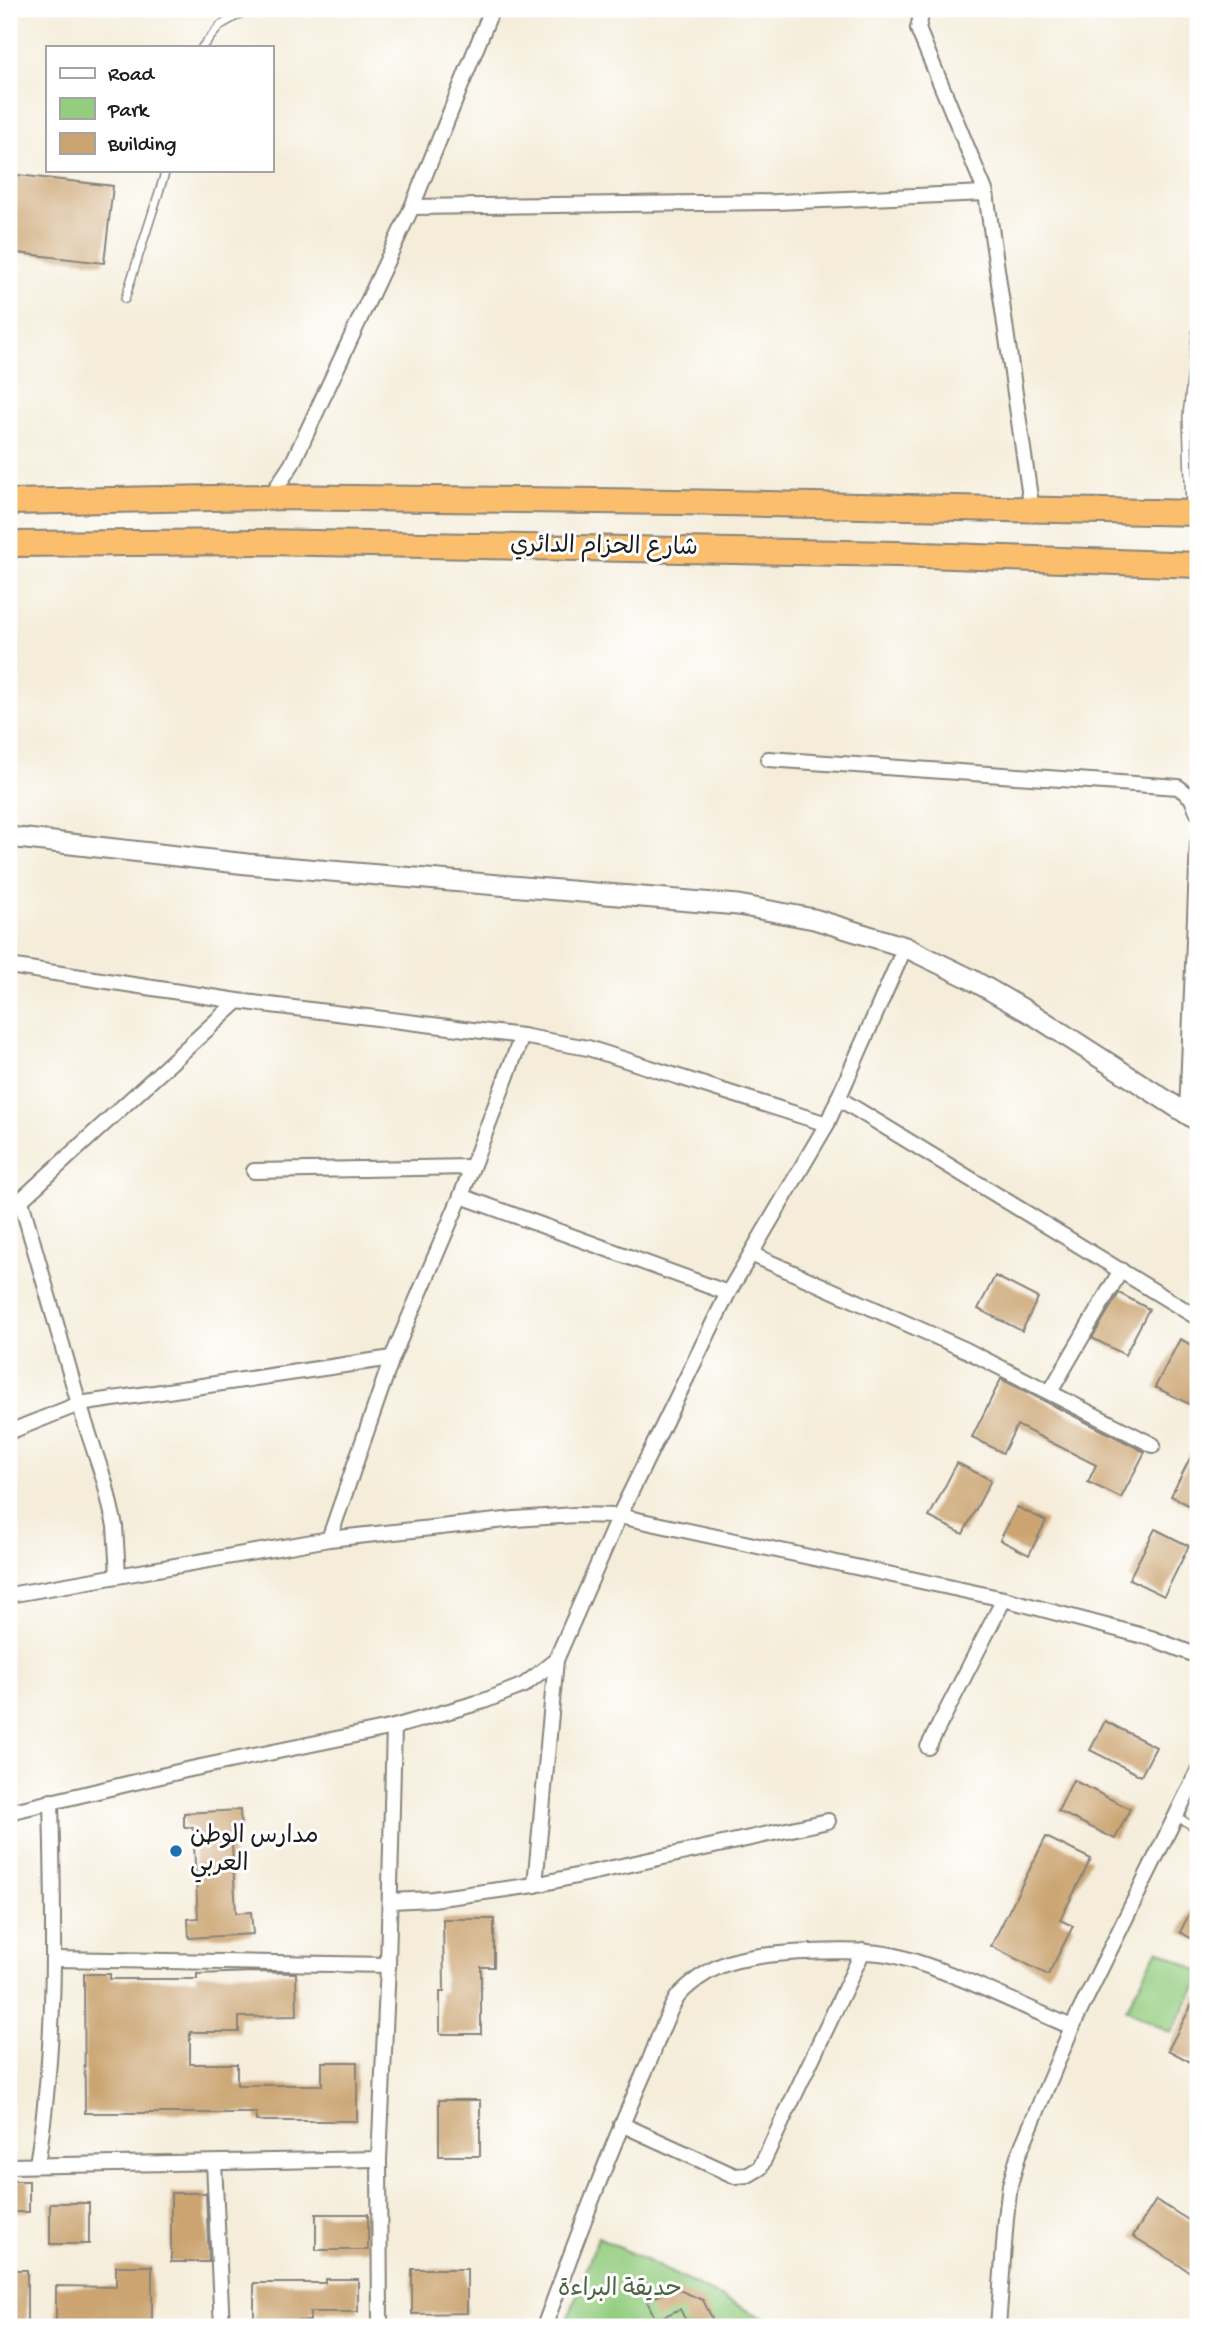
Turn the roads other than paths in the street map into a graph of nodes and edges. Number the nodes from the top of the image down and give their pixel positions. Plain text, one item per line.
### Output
1 (248, 9) edge
2 (492, 9) edge
3 (926, 9) edge
4 (203, 46) edge
5 (165, 172) edge
6 (986, 193) junction
7 (412, 207) junction
8 (125, 299) dead end
9 (1198, 317) edge
10 (270, 497) junction
11 (9, 502) edge
12 (1032, 511) junction
13 (1194, 513) edge
14 (9, 544) edge
15 (1198, 565) edge
16 (768, 759) dead end
17 (1198, 813) edge
18 (9, 837) edge
19 (1198, 843) edge
20 (905, 947) junction
21 (11, 969) edge
22 (238, 1001) junction
23 (522, 1036) junction
24 (838, 1098) junction
25 (1192, 1117) edge
26 (827, 1124) junction
27 (471, 1167) junction
28 (254, 1171) dead end
29 (461, 1196) junction
30 (21, 1200) junction
31 (9, 1211) edge
32 (751, 1254) junction
33 (1121, 1270) junction
34 (728, 1293) junction
35 (1198, 1318) edge
36 (392, 1358) junction
37 (1050, 1392) junction
38 (79, 1404) junction
39 (9, 1432) edge
40 (1153, 1445) dead end
41 (619, 1516) junction
42 (329, 1539) junction
43 (118, 1574) junction
44 (9, 1595) edge
45 (1004, 1599) junction
46 (1198, 1656) edge
47 (556, 1660) junction
48 (394, 1727) junction
49 (928, 1746) dead end
50 (1198, 1771) edge
51 (51, 1801) junction
52 (9, 1812) edge
53 (1177, 1817) junction
54 (828, 1821) dead end
55 (1198, 1829) edge
56 (535, 1885) junction
57 (390, 1901) junction
58 (863, 1951) junction
59 (55, 1959) junction
60 (388, 1965) junction
61 (1072, 2027) junction
62 (621, 2124) junction
63 (379, 2159) junction
64 (214, 2162) junction
65 (37, 2164) junction
66 (9, 2166) edge
67 (222, 2327) edge
68 (380, 2327) edge
69 (544, 2327) edge
70 (998, 2327) edge

1 - 4 lane
2 - 7 street
3 - 6 street
5 - 8 lane
6 - 7 street
6 - 12 street
7 - 10 street
9 - 13 lane
10 - 11 highway, شارع الحزام الدائري
10 - 12 highway, شارع الحزام الدائري
12 - 13 highway, شارع الحزام الدائري
14 - 15 highway, شارع الحزام الدائري
16 - 17 street
18 - 20 street
19 - 25 street
20 - 24 street
20 - 25 street
21 - 22 street
22 - 23 street
22 - 30 street
23 - 26 street
23 - 27 street
24 - 26 street
24 - 33 street
26 - 32 street
27 - 28 street
27 - 29 street
29 - 34 street
29 - 36 street
30 - 31 street
30 - 38 street
32 - 34 street
32 - 37 street
33 - 35 street
33 - 37 street
34 - 41 street
36 - 38 street
36 - 42 street
37 - 40 street
38 - 39 street
38 - 43 street
41 - 42 street
41 - 45 street
41 - 47 street
42 - 43 street
43 - 44 street
45 - 46 street
45 - 49 street
47 - 48 street
47 - 56 street
48 - 51 street
48 - 57 street
50 - 53 street
51 - 52 street
51 - 59 street
53 - 55 lane
53 - 61 street
54 - 56 street
56 - 57 street
57 - 60 street
58 - 61 street
58 - 62 street
58 - 62 street
59 - 60 street
59 - 65 street
60 - 63 street
61 - 70 street
62 - 69 street
63 - 64 street
63 - 68 street
64 - 65 street
64 - 67 street
65 - 66 street

